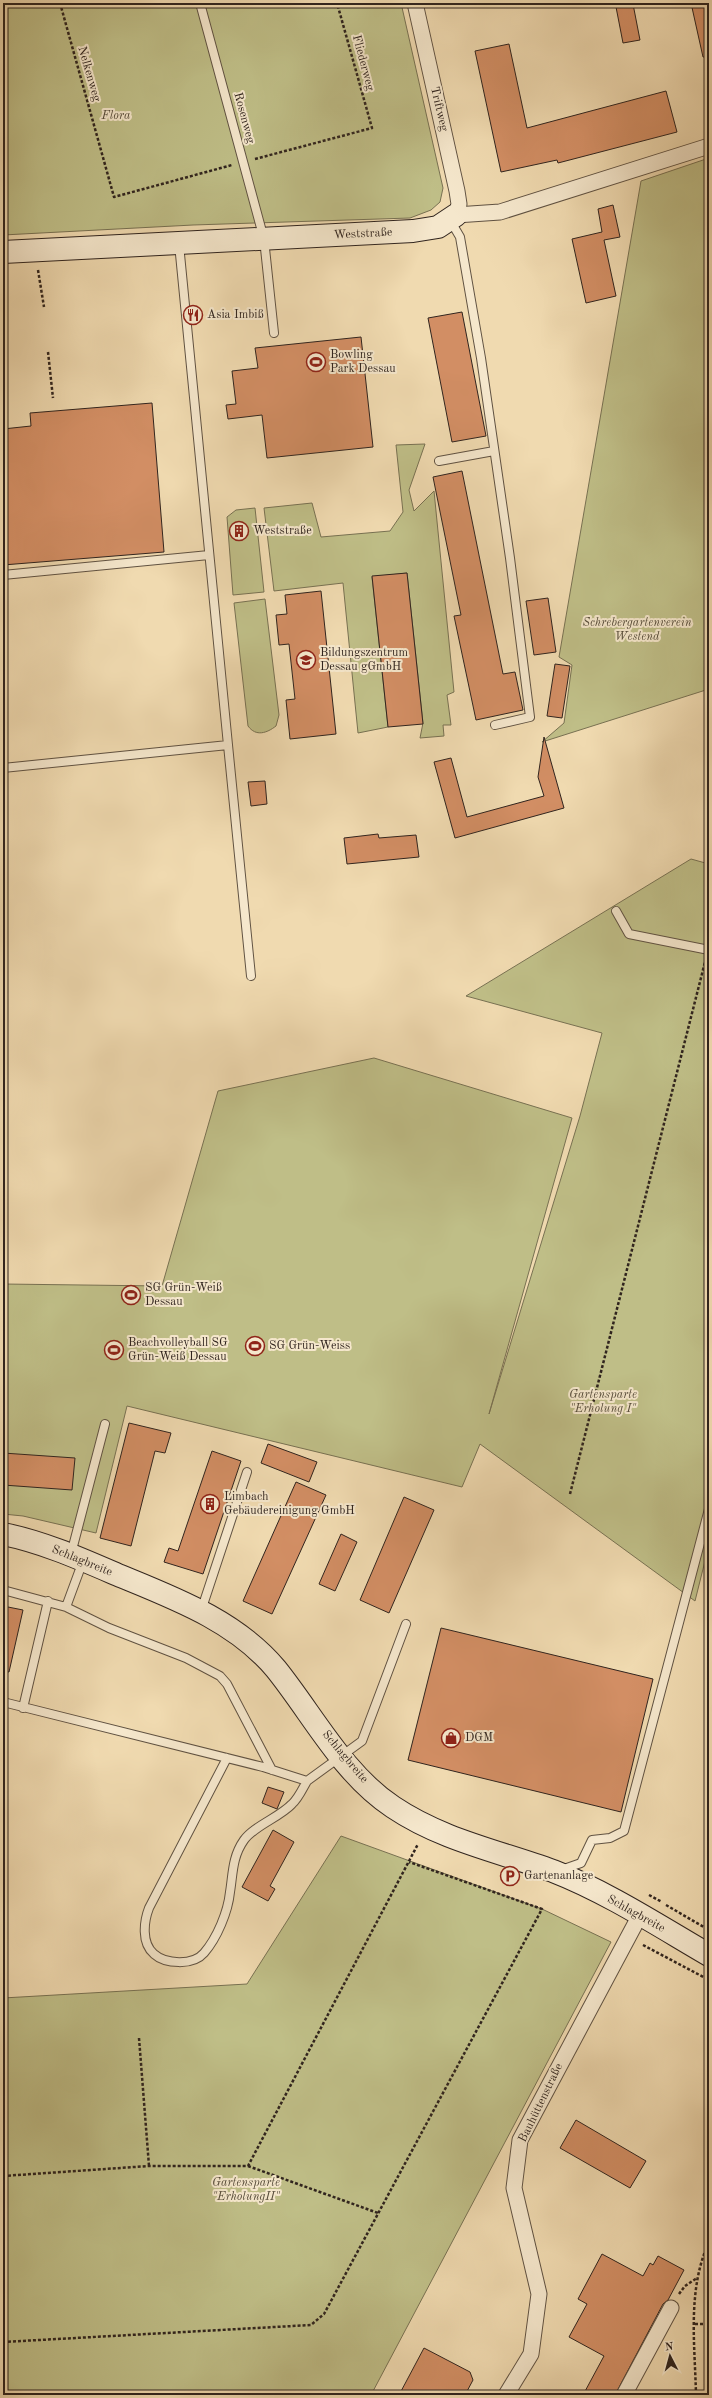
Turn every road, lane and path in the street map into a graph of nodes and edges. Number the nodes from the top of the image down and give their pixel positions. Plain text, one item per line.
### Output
1 (60, 3) edge
2 (200, 3) edge
3 (337, 3) edge
4 (415, 3) edge
5 (372, 128) dead end
6 (709, 146) edge
7 (114, 197) dead end
8 (453, 218) junction
9 (264, 239) junction
10 (179, 244) junction
11 (36, 250) junction
12 (3, 252) edge
13 (44, 307) dead end
14 (274, 333) dead end
15 (48, 352) dead end
16 (53, 398) dead end
17 (494, 451) junction
18 (439, 461) dead end
19 (209, 555) junction
20 (3, 575) edge
21 (495, 725) dead end
22 (228, 745) junction
23 (3, 768) edge
24 (616, 911) dead end
25 (708, 950) edge
26 (250, 976) dead end
27 (105, 1424) dead end
28 (247, 1472) dead end
29 (570, 1494) dead end
30 (709, 1509) edge
31 (3, 1534) edge
32 (77, 1558) junction
33 (3, 1590) edge
34 (48, 1601) junction
35 (66, 1607) junction
36 (200, 1611) junction
37 (406, 1624) dead end
38 (3, 1702) edge
39 (24, 1708) junction
40 (342, 1756) junction
41 (227, 1758) junction
42 (272, 1770) junction
43 (307, 1781) junction
44 (554, 1872) junction
45 (640, 1916) junction
46 (628, 1937) junction
47 (709, 1955) edge
48 (709, 1980) edge
49 (139, 2038) dead end
50 (149, 2166) junction
51 (248, 2166) junction
52 (3, 2176) edge
53 (378, 2213) junction
54 (709, 2242) edge
55 (697, 2277) junction
56 (671, 2308) joint
57 (695, 2324) junction
58 (709, 2324) edge
59 (3, 2342) edge
60 (506, 2395) edge
61 (624, 2395) edge
62 (696, 2395) edge

1 - 7 path, Nelkenweg
2 - 9 lane, Rosenweg
3 - 5 path, Fliederweg
4 - 8 street, Triftweg
6 - 8 street, Weststraße
8 - 9 street, Weststraße
8 - 17 lane
9 - 10 street, Weststraße
9 - 14 lane, Rosenweg
10 - 11 street, Weststraße
10 - 19 lane
11 - 12 street, Weststraße
11 - 13 path
15 - 16 path
17 - 18 lane
17 - 21 lane
19 - 20 lane
19 - 22 lane
22 - 23 lane
22 - 26 lane
24 - 25 lane
25 - 29 path
27 - 32 lane
28 - 36 lane
30 - 44 lane
31 - 32 street, Schlagbreite
32 - 35 lane
32 - 36 street, Schlagbreite
33 - 34 lane
34 - 35 lane
34 - 39 lane
35 - 42 lane
36 - 40 street, Schlagbreite
37 - 40 lane
38 - 39 lane
39 - 41 lane
40 - 43 lane
40 - 44 street, Schlagbreite
41 - 42 lane
41 - 43 lane
42 - 43 lane
44 - 45 street, Schlagbreite
45 - 46 street, Bauhüttenstraße
45 - 47 street, Schlagbreite
46 - 48 path
46 - 60 street, Bauhüttenstraße
49 - 50 path
50 - 51 path
50 - 52 path
51 - 53 path
51 - 53 path
53 - 59 path
54 - 55 path
55 - 56 path
55 - 57 path
56 - 61 street
57 - 58 path
57 - 62 path

